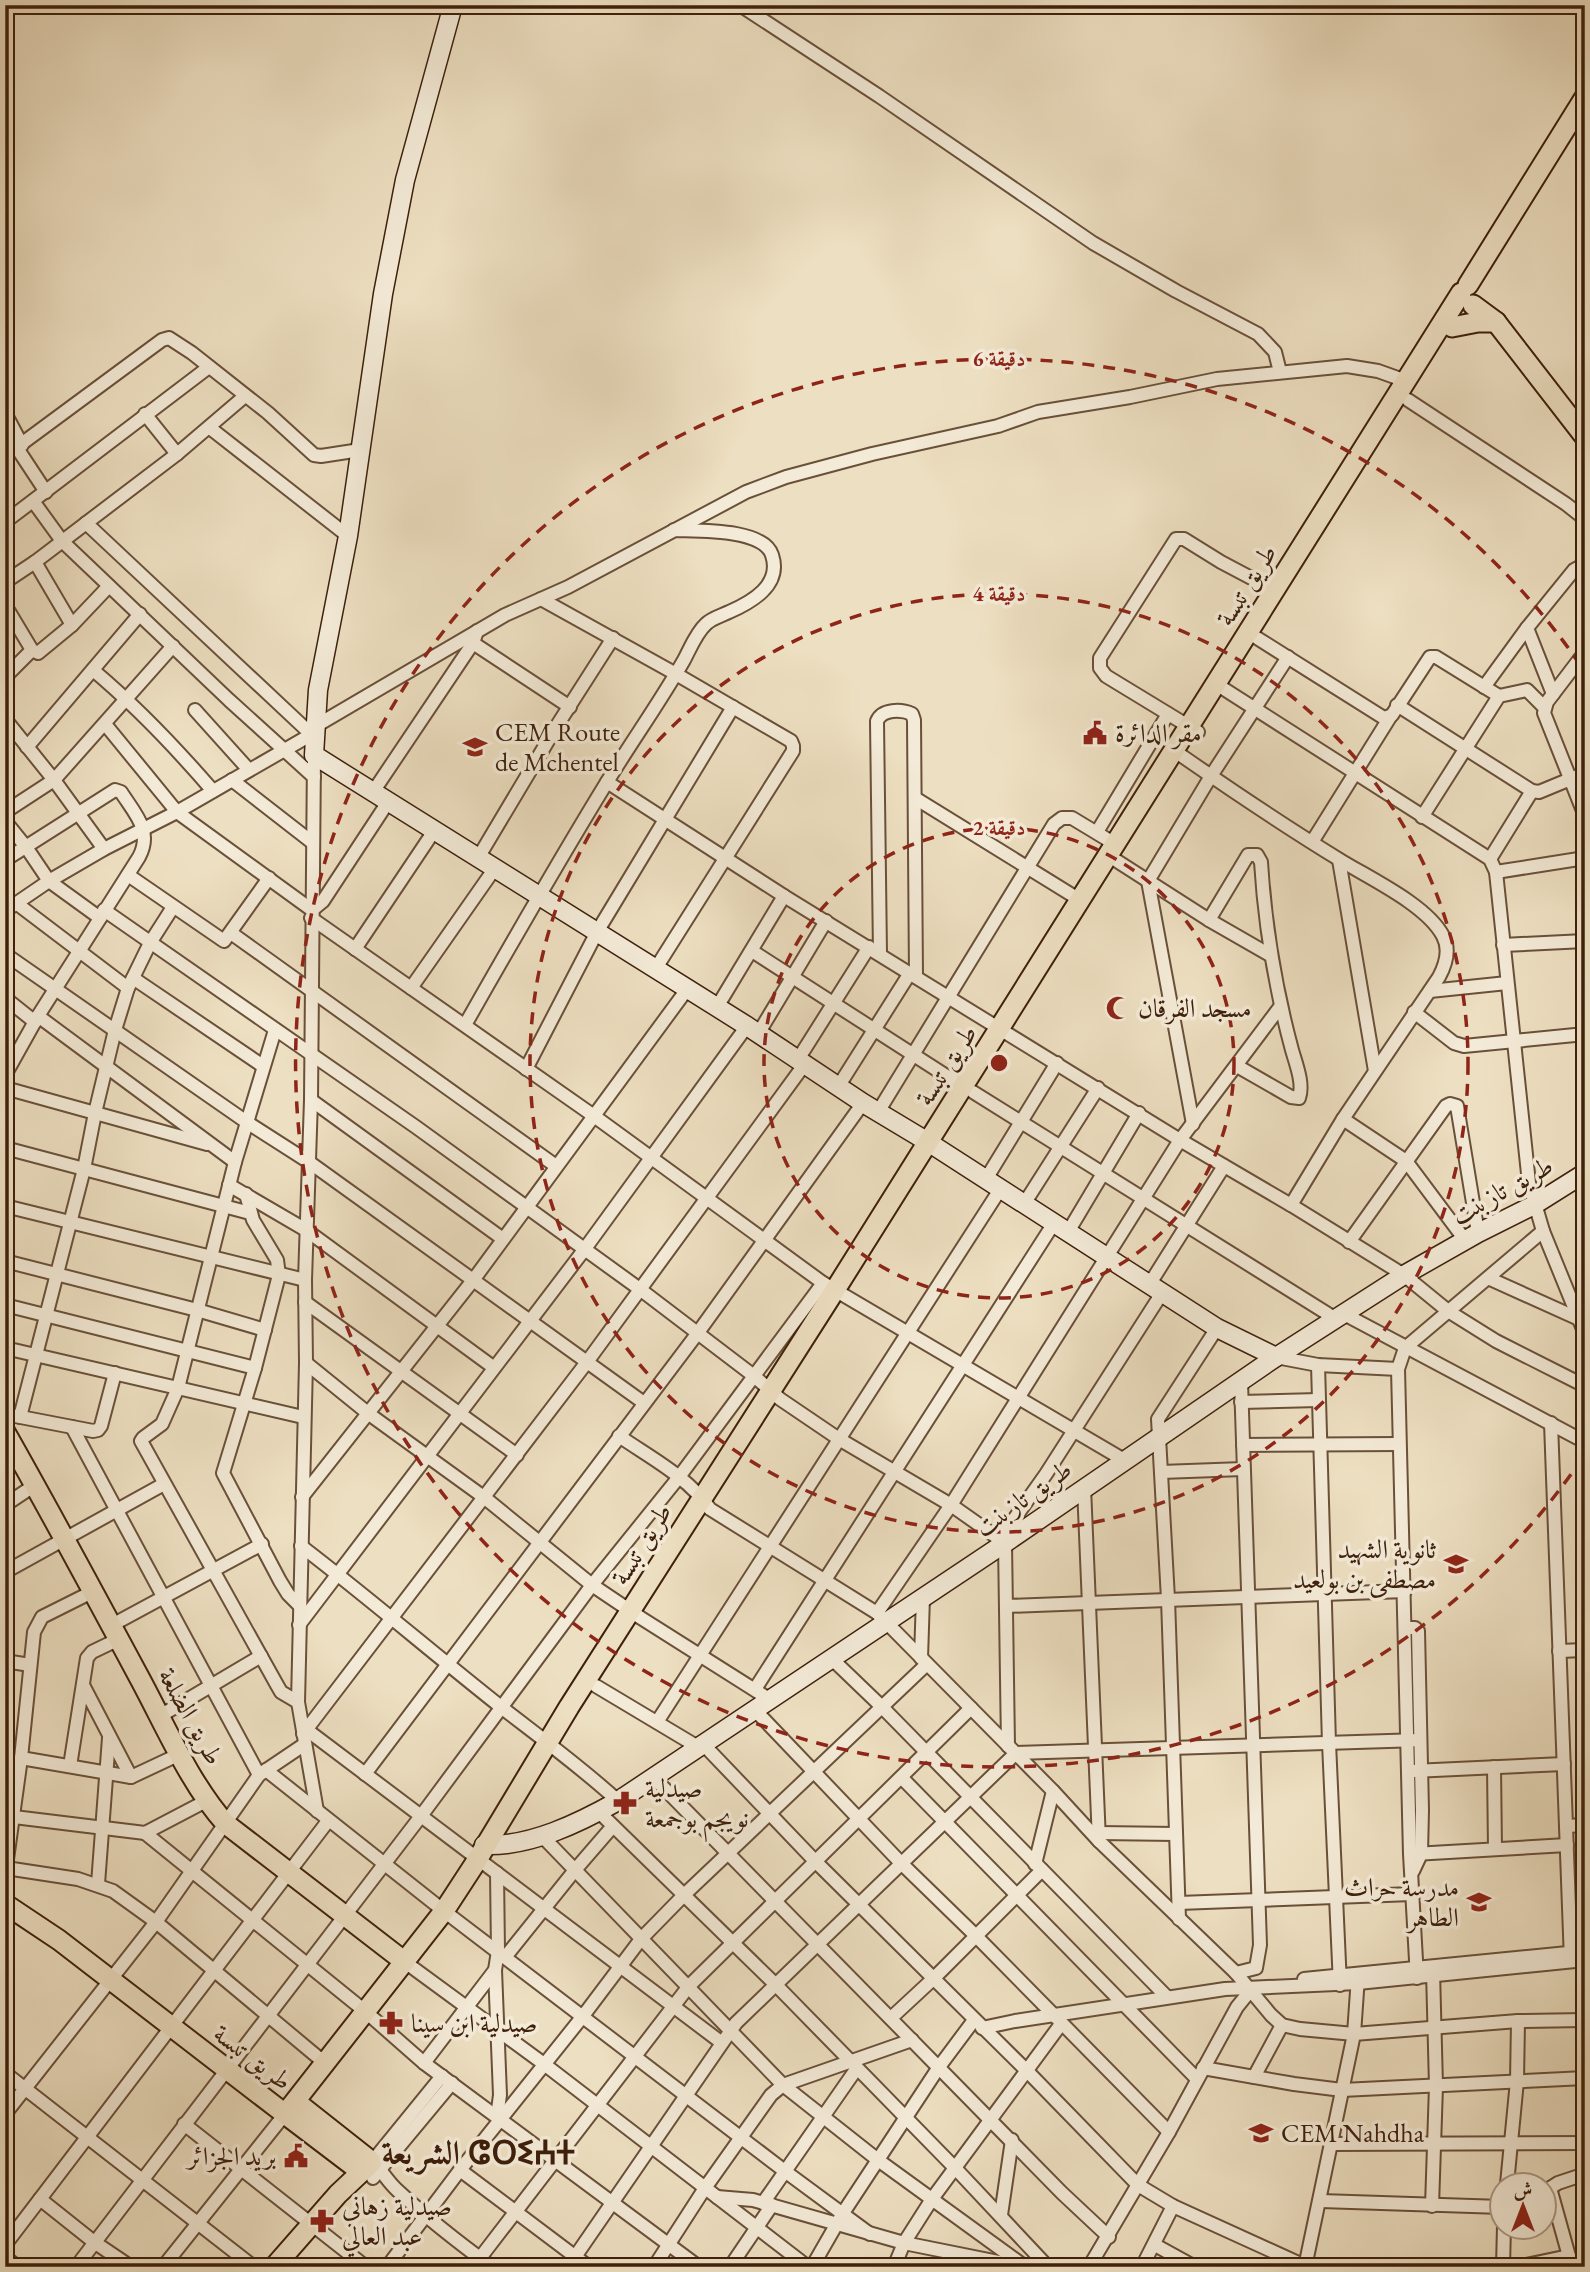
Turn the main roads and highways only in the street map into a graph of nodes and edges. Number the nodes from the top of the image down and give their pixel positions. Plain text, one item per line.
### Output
1 (1585, 97) edge
2 (1585, 118) edge
3 (1472, 296) junction
4 (1494, 320) junction
5 (1452, 327) junction
6 (1407, 391) junction
7 (1585, 437) edge
8 (1351, 477) junction
9 (1193, 729) junction
10 (1116, 853) junction
11 (1006, 1031) junction
12 (5, 1432) edge
13 (636, 1615) junction
14 (553, 1746) junction
15 (5, 1904) edge
16 (405, 1962) junction
17 (291, 2108) junction
18 (274, 2267) edge

1 - 3 main road, طريق تبسة
2 - 3 main road, طريق تبسة
3 - 4 main road
3 - 5 main road, طريق تبسة
3 - 6 main road, طريق تبسة
4 - 5 main road
4 - 7 main road
5 - 6 main road, طريق تبسة
6 - 8 main road, طريق تبسة
8 - 9 main road, طريق تبسة
8 - 9 main road, طريق تبسة
9 - 10 main road, طريق تبسة
9 - 10 main road, طريق تبسة
10 - 11 main road, طريق تبسة
10 - 11 main road, طريق تبسة
11 - 13 main road, طريق تبسة
12 - 16 main road, طريق الضلعة
13 - 14 main road, طريق تبسة
13 - 14 main road, طريق تبسة
14 - 16 main road, طريق تبسة
15 - 17 main road, طريق تبسة
16 - 17 main road, طريق تبسة
17 - 18 main road

